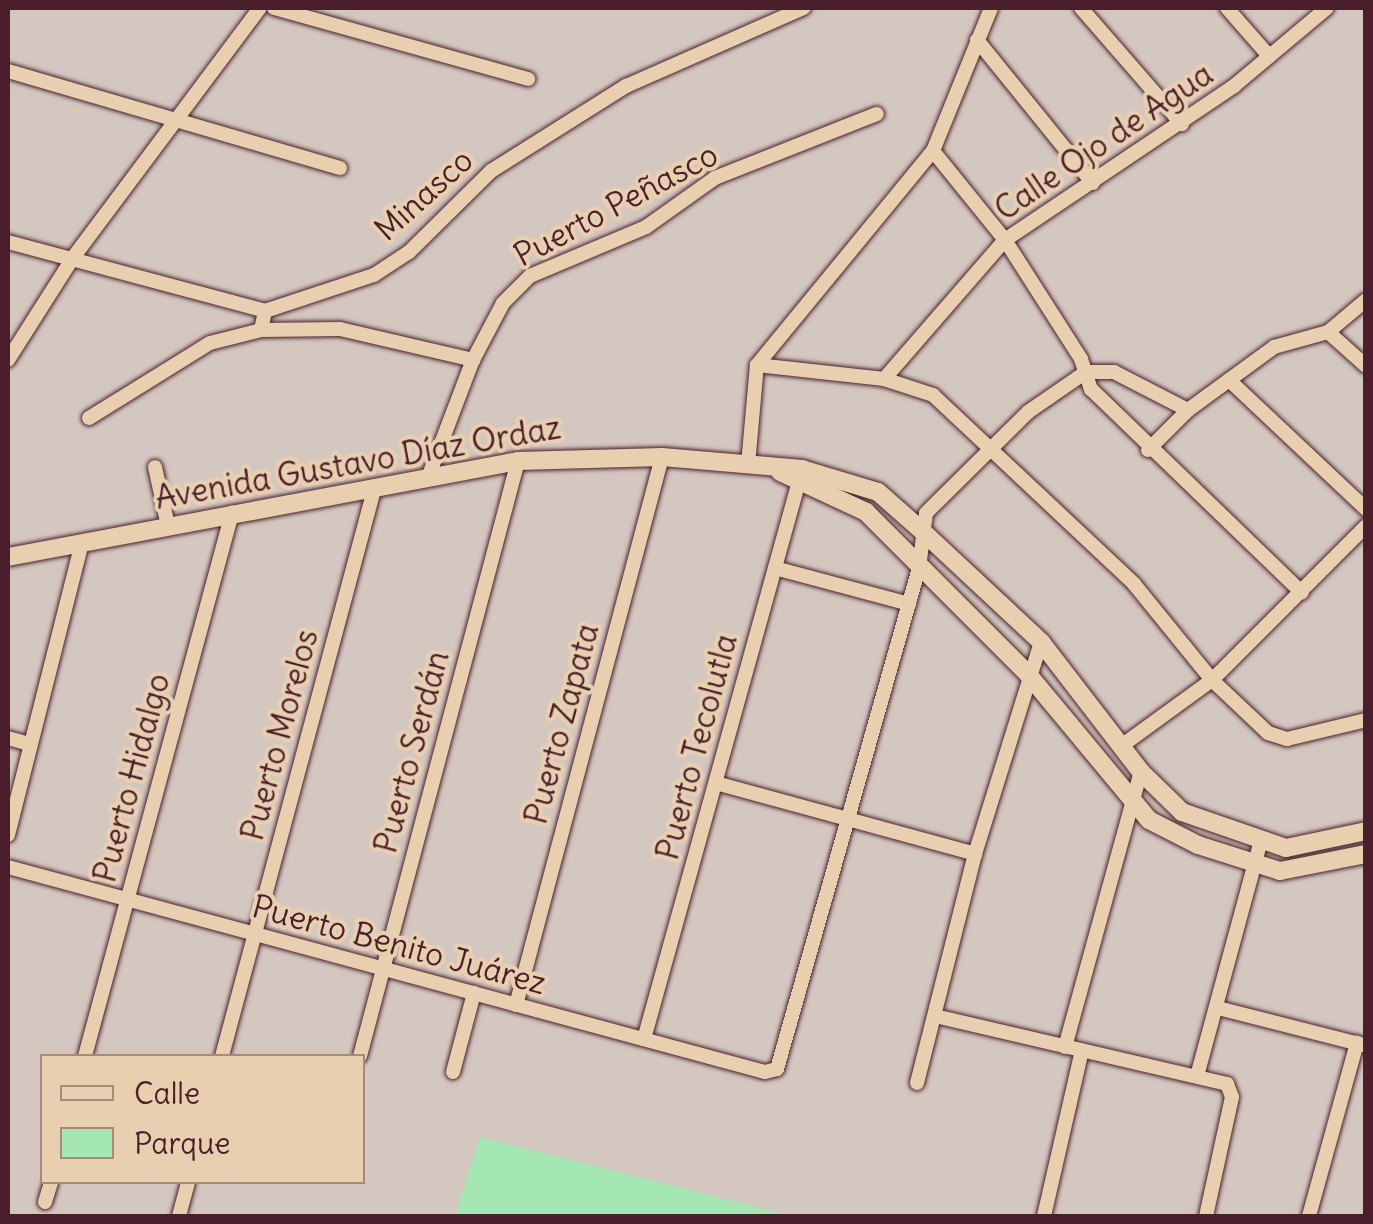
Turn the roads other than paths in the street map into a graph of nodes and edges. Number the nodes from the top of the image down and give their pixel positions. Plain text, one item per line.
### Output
1 (260, 8) edge
2 (274, 8) edge
3 (804, 8) edge
4 (991, 8) edge
5 (1081, 8) edge
6 (1227, 8) edge
7 (1327, 8) edge
8 (977, 40) junction
9 (1269, 56) junction
10 (8, 71) edge
11 (528, 79) dead end
12 (877, 114) dead end
13 (175, 118) junction
14 (1182, 124) junction
15 (932, 150) junction
16 (340, 168) dead end
17 (1093, 184) junction
18 (1005, 240) junction
19 (8, 242) edge
20 (72, 259) junction
21 (1366, 300) edge
22 (265, 311) junction
23 (261, 330) junction
24 (1328, 332) junction
25 (8, 360) edge
26 (473, 360) junction
27 (757, 365) junction
28 (1366, 366) edge
29 (1086, 372) junction
30 (884, 379) junction
31 (1228, 380) junction
32 (1188, 410) junction
33 (89, 418) dead end
34 (991, 447) junction
35 (1148, 450) junction
36 (662, 457) junction
37 (518, 461) junction
38 (748, 465) junction
39 (154, 467) dead end
40 (429, 475) junction
41 (800, 476) junction
42 (375, 486) junction
43 (1366, 509) edge
44 (232, 513) junction
45 (168, 526) junction
46 (1366, 526) edge
47 (920, 529) junction
48 (82, 543) junction
49 (8, 558) edge
50 (775, 568) junction
51 (919, 568) junction
52 (1302, 593) junction
53 (909, 604) junction
54 (1041, 642) junction
55 (1028, 673) junction
56 (1212, 680) junction
57 (1366, 720) edge
58 (8, 738) edge
59 (29, 744) junction
60 (1124, 744) junction
61 (1140, 772) junction
62 (716, 783) junction
63 (1131, 804) junction
64 (847, 819) junction
65 (1366, 831) edge
66 (8, 835) edge
67 (1260, 844) junction
68 (976, 854) junction
69 (1366, 854) edge
70 (1254, 865) junction
71 (8, 867) edge
72 (128, 900) junction
73 (255, 934) junction
74 (383, 969) junction
75 (474, 994) junction
76 (516, 1005) junction
77 (1218, 1008) junction
78 (935, 1016) junction
79 (644, 1040) junction
80 (1361, 1044) edge
81 (1066, 1046) junction
82 (1082, 1050) junction
83 (86, 1054) edge
84 (223, 1054) edge
85 (361, 1054) edge
86 (453, 1072) dead end
87 (1197, 1076) junction
88 (917, 1083) dead end
89 (50, 1184) edge
90 (187, 1184) edge
91 (45, 1202) dead end
92 (179, 1216) edge
93 (1044, 1216) edge
94 (1206, 1216) edge
95 (1309, 1216) edge

1 - 13 street
2 - 11 street
3 - 22 street, Minasco
4 - 8 street
5 - 14 street
6 - 9 street
7 - 9 street, Calle Ojo de Agua
8 - 15 street
8 - 17 street
9 - 14 street, Calle Ojo de Agua
10 - 13 street
12 - 26 street, Puerto Peñasco
13 - 16 street
13 - 20 street
14 - 17 street, Calle Ojo de Agua
15 - 18 street
15 - 27 street
17 - 18 street, Calle Ojo de Agua
18 - 29 street
18 - 30 street, Calle Ojo de Agua
19 - 20 street
20 - 22 street
20 - 25 street
21 - 24 street
22 - 23 street
23 - 26 street
23 - 33 street
24 - 28 street
24 - 31 street
26 - 40 street, Puerto Peñasco
27 - 30 street
27 - 38 street
29 - 32 street
29 - 34 street
29 - 35 street
30 - 34 street
31 - 32 street
31 - 43 street
32 - 35 street
34 - 47 street
34 - 56 street
35 - 52 street
36 - 37 street, Avenida Gustavo Díaz Ordaz
36 - 38 street, Avenida Gustavo Díaz Ordaz
36 - 76 street, Puerto Zapata
37 - 40 street, Avenida Gustavo Díaz Ordaz
37 - 74 street, Puerto Serdán
38 - 41 street, Avenida Gustavo Díaz Ordaz
39 - 45 street
40 - 42 street, Avenida Gustavo Díaz Ordaz
41 - 47 street, Avenida Gustavo Díaz Ordaz
41 - 50 street, Puerto Tecolutla
41 - 51 street, Avenida Gustavo Díaz Ordaz
42 - 44 street, Avenida Gustavo Díaz Ordaz
42 - 73 street, Puerto Morelos
44 - 45 street, Avenida Gustavo Díaz Ordaz
44 - 72 street, Puerto Hidalgo
45 - 48 street, Avenida Gustavo Díaz Ordaz
46 - 52 street
47 - 51 street
47 - 54 street, Avenida Gustavo Díaz Ordaz
48 - 49 street, Avenida Gustavo Díaz Ordaz
48 - 59 street
50 - 53 street
50 - 62 street, Puerto Tecolutla
51 - 53 street
51 - 55 street, Avenida Gustavo Díaz Ordaz
52 - 56 street
53 - 64 street
54 - 55 street
54 - 60 street, Avenida Gustavo Díaz Ordaz
55 - 63 street, Avenida Gustavo Díaz Ordaz
55 - 68 street
56 - 57 street
56 - 60 street
58 - 59 street
59 - 66 street
60 - 61 street, Avenida Gustavo Díaz Ordaz
61 - 63 street
61 - 67 street, Avenida Gustavo Díaz Ordaz
62 - 64 street
62 - 79 street, Puerto Tecolutla
63 - 70 street, Avenida Gustavo Díaz Ordaz
63 - 81 street
64 - 68 street
64 - 79 street, Puerto Benito Juárez
65 - 67 street, Avenida Gustavo Díaz Ordaz
67 - 70 street
68 - 78 street
69 - 70 street, Avenida Gustavo Díaz Ordaz
70 - 77 street
71 - 72 street, Puerto Benito Juárez
72 - 73 street, Puerto Benito Juárez
72 - 83 street, Puerto Hidalgo
73 - 74 street, Puerto Benito Juárez
73 - 84 street, Puerto Morelos
74 - 75 street, Puerto Benito Juárez
74 - 85 street, Puerto Serdán
75 - 76 street, Puerto Benito Juárez
75 - 86 street
76 - 79 street, Puerto Benito Juárez
77 - 80 street
77 - 87 street
78 - 81 street
78 - 88 street
80 - 95 street
81 - 82 street
82 - 87 street
82 - 93 street
87 - 94 street
89 - 91 street
90 - 92 street

